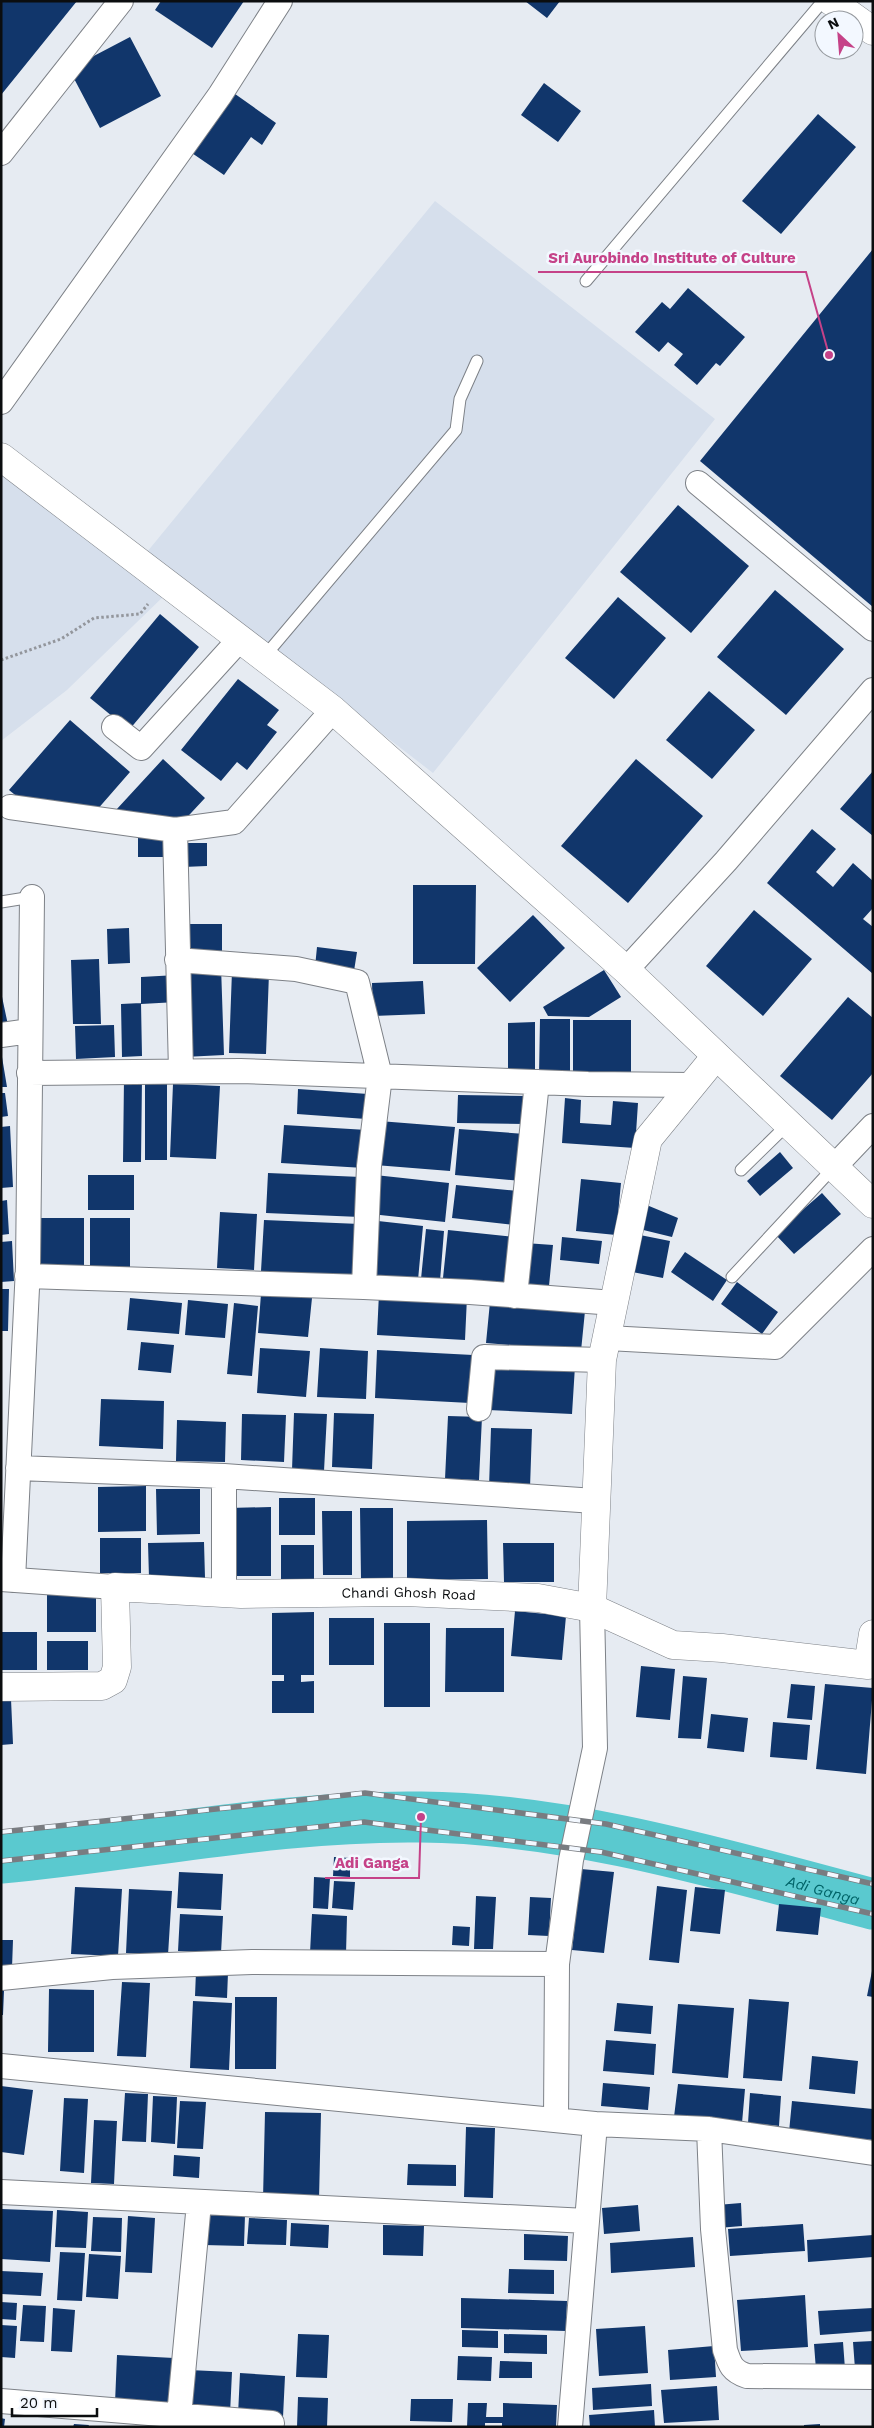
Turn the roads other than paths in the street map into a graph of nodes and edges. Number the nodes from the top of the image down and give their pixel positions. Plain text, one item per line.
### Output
1 (121, 1) edge
2 (280, 1) edge
3 (822, 1) edge
4 (831, 1) edge
5 (873, 31) edge
6 (1, 153) edge
7 (586, 281) dead end
8 (477, 361) dead end
9 (1, 402) edge
10 (1, 458) edge
11 (698, 483) dead end
12 (873, 629) edge
13 (240, 639) junction
14 (264, 657) junction
15 (873, 690) edge
16 (333, 710) junction
17 (114, 727) dead end
18 (10, 807) dead end
19 (175, 830) junction
20 (32, 897) joint
21 (1, 902) edge
22 (177, 960) junction
23 (626, 970) junction
24 (30, 1031) junction
25 (1, 1036) edge
26 (716, 1056) junction
27 (181, 1071) junction
28 (29, 1073) junction
29 (380, 1076) junction
30 (537, 1082) junction
31 (693, 1085) junction
32 (788, 1124) junction
33 (873, 1126) edge
34 (834, 1168) junction
35 (741, 1170) dead end
36 (873, 1204) edge
37 (873, 1250) edge
38 (28, 1276) junction
39 (732, 1277) dead end
40 (364, 1287) junction
41 (515, 1296) junction
42 (614, 1303) junction
43 (605, 1349) junction
44 (12, 1390) edge
45 (479, 1409) dead end
46 (18, 1468) junction
47 (224, 1476) junction
48 (595, 1500) junction
49 (7, 1580) edge
50 (116, 1587) junction
51 (224, 1593) junction
52 (592, 1608) junction
53 (873, 1634) edge
54 (1, 1687) edge
55 (557, 1964) junction
56 (1, 1978) edge
57 (1, 2066) edge
58 (556, 2120) junction
59 (595, 2124) junction
60 (709, 2129) junction
61 (873, 2153) edge
62 (1, 2192) edge
63 (199, 2203) junction
64 (588, 2221) junction
65 (873, 2377) edge
66 (1, 2402) edge
67 (179, 2416) junction
68 (272, 2423) dead end
69 (570, 2427) edge

1 - 6 street
2 - 9 street
3 - 7 lane
4 - 5 street
8 - 14 lane
10 - 13 street
11 - 12 street
13 - 14 street
13 - 17 street
14 - 16 street
15 - 23 street
16 - 19 street
16 - 23 street
18 - 19 street
19 - 22 street
20 - 21 lane
20 - 24 street
22 - 27 street
22 - 29 street
23 - 26 street
24 - 25 street
24 - 28 street
26 - 31 street
26 - 32 street
27 - 28 street
27 - 29 street
28 - 38 street
29 - 30 street
29 - 40 street
30 - 31 street
30 - 41 street
31 - 42 street
32 - 34 street
32 - 35 lane
33 - 34 street
34 - 36 street
34 - 39 lane
37 - 43 street
38 - 40 street
38 - 44 street
40 - 41 street
41 - 42 street
42 - 43 street
43 - 45 street
43 - 48 street
44 - 46 street
46 - 47 street
46 - 49 street
47 - 48 street
47 - 51 street
48 - 52 street
49 - 50 street
50 - 51 street, Chandi Ghosh Road
50 - 54 street
51 - 52 street, Chandi Ghosh Road
52 - 53 street, Chandi Ghosh Road
52 - 55 street
55 - 56 street
55 - 58 street
57 - 58 street
58 - 59 street
59 - 60 street
59 - 64 street
60 - 61 street
60 - 65 street
62 - 63 street
63 - 64 street
63 - 67 street
64 - 69 street
66 - 67 street
67 - 68 street

